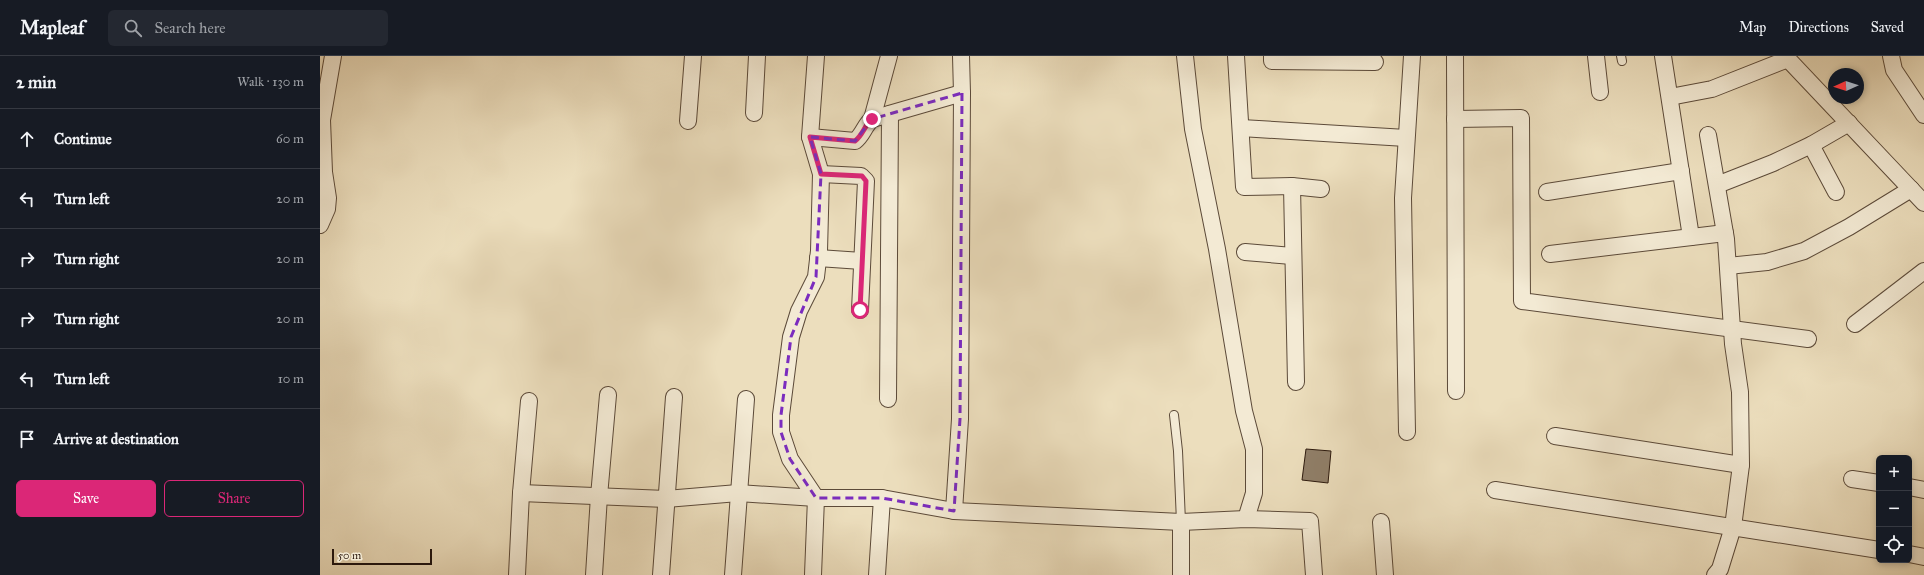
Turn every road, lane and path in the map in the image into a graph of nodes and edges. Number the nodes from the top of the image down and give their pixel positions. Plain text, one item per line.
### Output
1 (333, 56) edge
2 (693, 56) edge
3 (757, 56) edge
4 (816, 56) edge
5 (889, 56) edge
6 (960, 56) edge
7 (1185, 56) edge
8 (1236, 56) edge
9 (1272, 56) edge
10 (1412, 56) edge
11 (1454, 56) edge
12 (1596, 56) edge
13 (1663, 56) edge
14 (1891, 56) edge
15 (1787, 58) edge
16 (1375, 62) dead end
17 (325, 82) edge
18 (1600, 92) dead end
19 (962, 93) junction
20 (1670, 98) junction
21 (754, 113) dead end
22 (890, 114) junction
23 (1924, 115) edge
24 (872, 119) junction
25 (1454, 119) junction
26 (688, 121) dead end
27 (1849, 122) junction
28 (1240, 128) junction
29 (1708, 135) dead end
30 (810, 137) junction
31 (1406, 138) junction
32 (1811, 146) junction
33 (1681, 171) junction
34 (821, 174) junction
35 (1717, 185) junction
36 (1292, 186) junction
37 (1321, 189) dead end
38 (1911, 189) junction
39 (1547, 192) dead end
40 (1836, 192) dead end
41 (1924, 203) edge
42 (320, 225) edge
43 (1725, 233) junction
44 (1691, 237) junction
45 (1245, 252) dead end
46 (1550, 254) dead end
47 (1292, 256) junction
48 (818, 258) junction
49 (862, 261) junction
50 (1728, 266) junction
51 (1924, 270) edge
52 (860, 310) dead end
53 (1855, 324) dead end
54 (1732, 329) junction
55 (1808, 339) dead end
56 (1296, 382) dead end
57 (1456, 391) dead end
58 (608, 395) dead end
59 (674, 397) dead end
60 (888, 398) dead end
61 (746, 399) dead end
62 (529, 401) dead end
63 (1174, 415) dead end
64 (1407, 432) dead end
65 (1555, 436) dead end
66 (1740, 465) junction
67 (1852, 479) dead end
68 (1876, 483) edge
69 (1912, 488) edge
70 (1495, 490) dead end
71 (1924, 490) edge
72 (738, 492) junction
73 (521, 494) junction
74 (599, 496) junction
75 (816, 498) junction
76 (882, 498) junction
77 (666, 499) junction
78 (954, 511) junction
79 (1246, 519) junction
80 (1182, 522) junction
81 (1381, 522) dead end
82 (1733, 527) junction
83 (1876, 550) edge
84 (1912, 555) edge
85 (1924, 557) edge
86 (517, 575) edge
87 (594, 575) edge
88 (661, 575) edge
89 (734, 575) edge
90 (813, 575) edge
91 (877, 575) edge
92 (1181, 575) edge
93 (1314, 575) edge
94 (1385, 575) edge
95 (1715, 575) edge

1 - 17 street
2 - 26 street
3 - 21 street
4 - 30 street
5 - 24 street
6 - 19 street
7 - 79 street
8 - 28 street
9 - 16 street
10 - 31 street
11 - 25 street
12 - 18 street
13 - 20 street
14 - 23 street
15 - 20 street
15 - 27 street
17 - 42 street
19 - 22 street
19 - 78 street
20 - 33 street
22 - 24 street
22 - 60 street
24 - 30 street
25 - 54 street
25 - 57 street
27 - 32 street
27 - 38 street
28 - 31 street
28 - 36 street
29 - 35 street
30 - 34 street
31 - 64 street
32 - 35 street
32 - 40 street
33 - 39 street
33 - 44 street
34 - 48 street
34 - 49 street
35 - 43 street
36 - 37 street
36 - 47 street
38 - 41 street
38 - 50 street
43 - 44 street
43 - 50 street
44 - 46 street
45 - 47 street
47 - 56 street
48 - 49 street
48 - 75 street
49 - 52 street
50 - 54 street
51 - 53 street
54 - 55 street
54 - 66 street
58 - 74 street
59 - 77 street
61 - 72 street
62 - 73 street
63 - 80 lane
65 - 66 street
66 - 82 street
67 - 68 street
69 - 71 street
70 - 82 street
72 - 75 street
72 - 77 street
72 - 89 street
73 - 74 street
73 - 86 street
74 - 77 street
74 - 87 street
75 - 76 street
75 - 90 street
76 - 78 street
76 - 91 street
77 - 88 street
78 - 80 street
79 - 80 street
79 - 93 street
80 - 92 street
81 - 94 street
82 - 83 street
82 - 95 street
84 - 85 street

